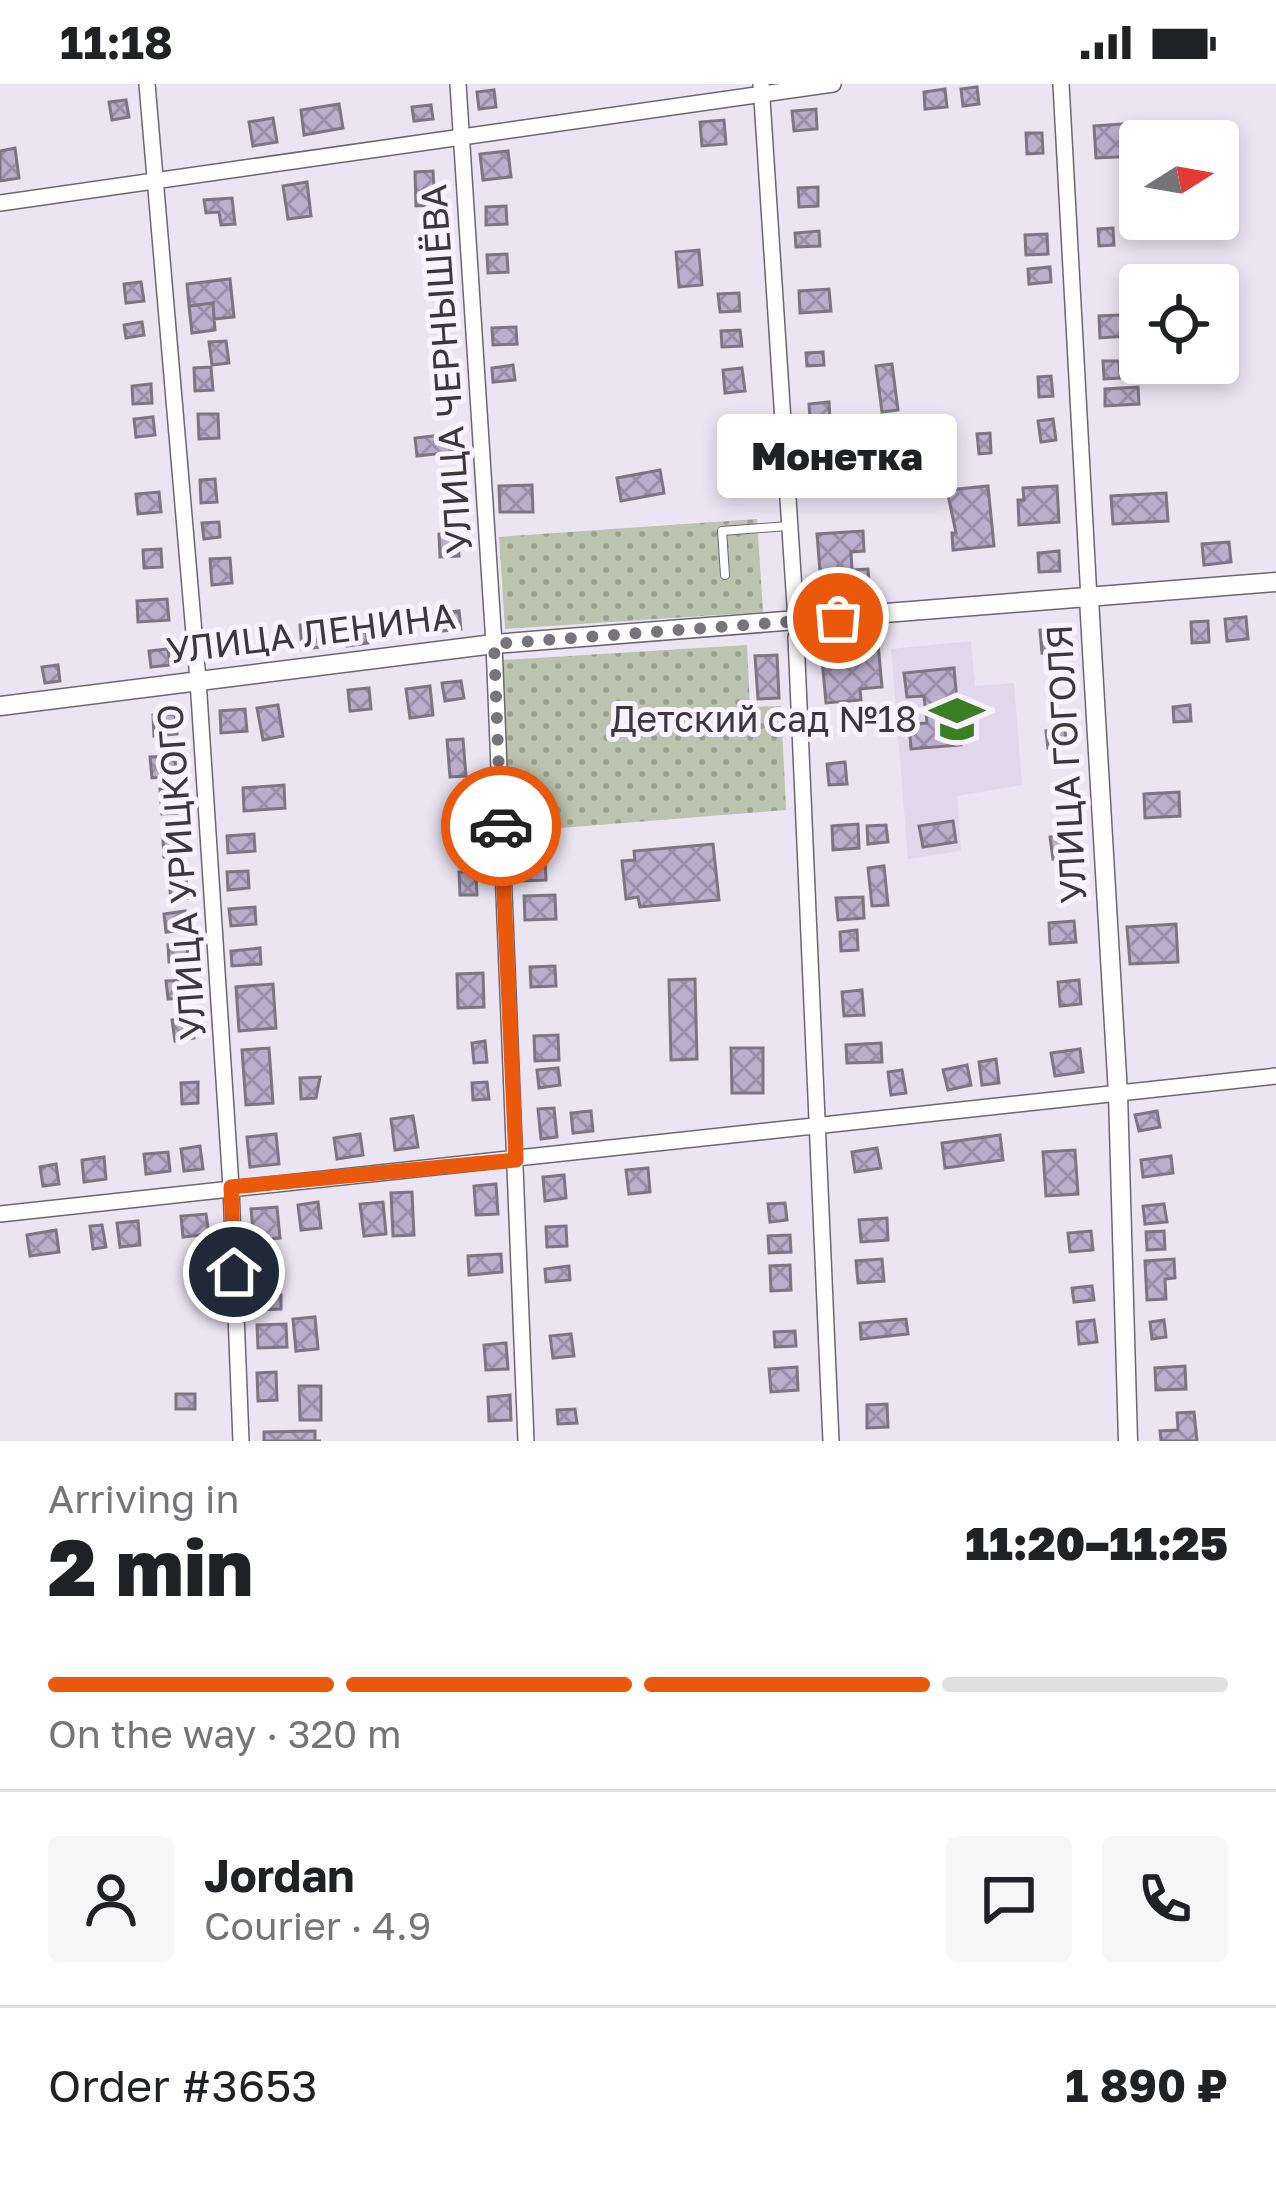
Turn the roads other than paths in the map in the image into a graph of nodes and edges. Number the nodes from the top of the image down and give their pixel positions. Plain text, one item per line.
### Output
1 (147, 84) edge
2 (458, 84) edge
3 (833, 84) edge
4 (1061, 84) edge
5 (761, 90) edge
6 (462, 136) junction
7 (154, 182) junction
8 (0, 203) edge
9 (790, 526) junction
10 (725, 575) dead end
11 (1276, 582) edge
12 (1089, 599) junction
13 (796, 629) junction
14 (494, 644) junction
15 (198, 680) junction
16 (0, 706) edge
17 (1276, 1076) edge
18 (1118, 1094) junction
19 (817, 1128) junction
20 (516, 1160) junction
21 (231, 1187) junction
22 (0, 1214) edge
23 (241, 1441) edge
24 (526, 1441) edge
25 (831, 1441) edge
26 (1128, 1441) edge

1 - 7 street, УЛИЦА УРИЦКОГО
2 - 6 street, УЛИЦА ЧЕРНЫШЁВА
3 - 5 street
4 - 12 street, УЛИЦА ГОГОЛЯ
5 - 6 street
5 - 9 street
6 - 7 street
6 - 14 street, УЛИЦА ЧЕРНЫШЁВА
7 - 8 street
7 - 15 street, УЛИЦА УРИЦКОГО
9 - 10 lane
9 - 13 street
11 - 12 street, УЛИЦА ЛЕНИНА
12 - 13 street, УЛИЦА ЛЕНИНА
12 - 18 street, УЛИЦА ГОГОЛЯ
13 - 14 street, УЛИЦА ЛЕНИНА
13 - 19 street
14 - 15 street, УЛИЦА ЛЕНИНА
14 - 20 street, УЛИЦА ЧЕРНЫШЁВА
15 - 16 street, УЛИЦА ЛЕНИНА
15 - 21 street, УЛИЦА УРИЦКОГО
17 - 18 street
18 - 19 street
18 - 26 street, УЛИЦА ГОГОЛЯ
19 - 20 street
19 - 25 street
20 - 21 street
20 - 24 street, УЛИЦА ЧЕРНЫШЁВА
21 - 22 street
21 - 23 street, УЛИЦА УРИЦКОГО

